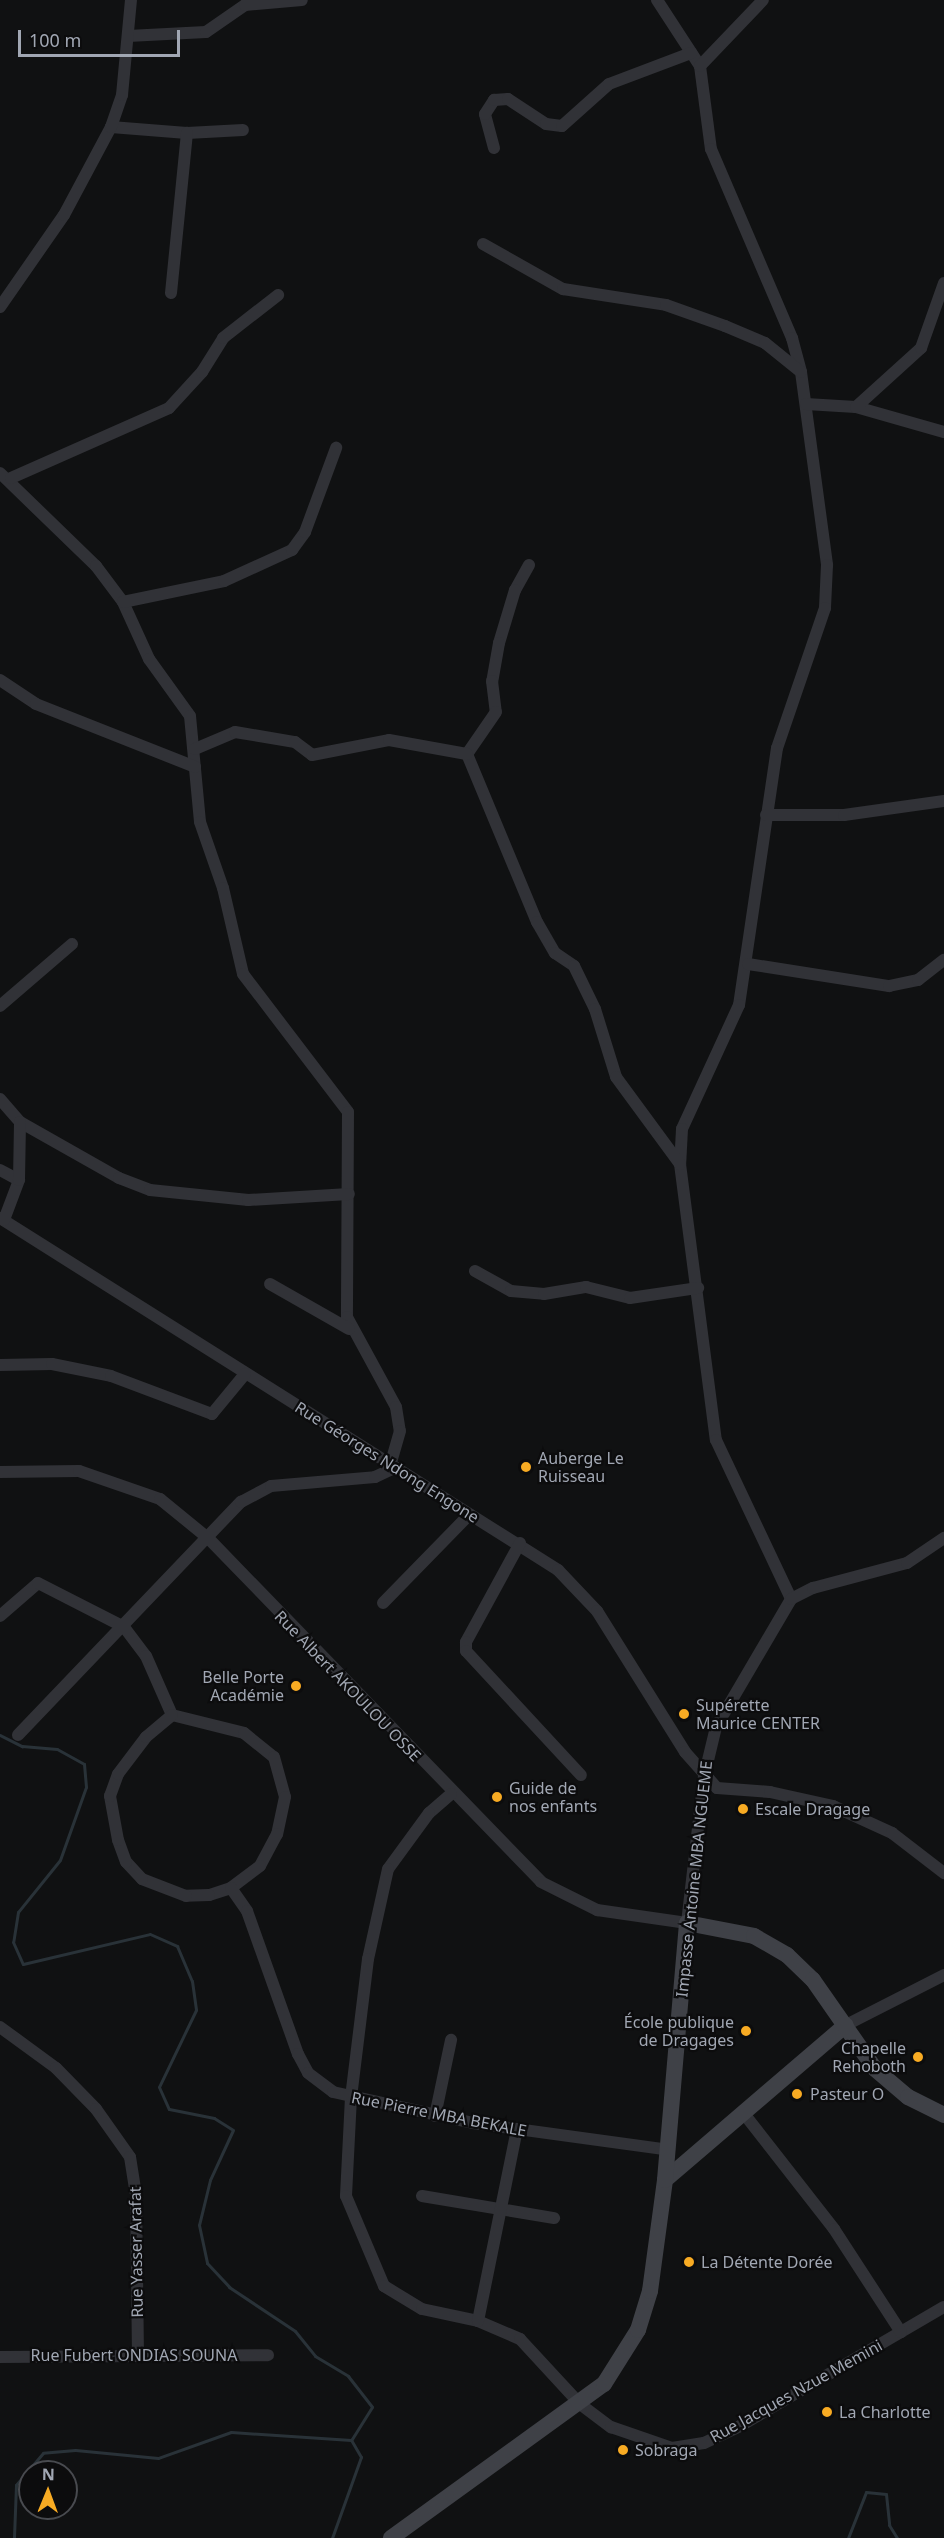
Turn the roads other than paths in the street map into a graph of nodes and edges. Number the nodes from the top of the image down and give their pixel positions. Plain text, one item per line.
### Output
1 (131, 0) edge
2 (302, 0) edge
3 (657, 0) edge
4 (763, 0) edge
5 (128, 36) junction
6 (691, 53) junction
7 (700, 66) junction
8 (111, 127) junction
9 (243, 130) dead end
10 (187, 133) junction
11 (494, 148) dead end
12 (483, 244) dead end
13 (944, 284) edge
14 (171, 292) dead end
15 (278, 295) dead end
16 (0, 308) edge
17 (801, 372) junction
18 (806, 404) junction
19 (856, 406) junction
20 (944, 432) edge
21 (336, 448) dead end
22 (6, 475) edge
23 (529, 565) dead end
24 (123, 602) junction
25 (0, 680) edge
26 (195, 749) junction
27 (467, 754) junction
28 (195, 766) junction
29 (944, 801) edge
30 (766, 814) junction
31 (72, 944) dead end
32 (944, 960) edge
33 (748, 964) junction
34 (0, 1006) edge
35 (0, 1099) edge
36 (20, 1122) junction
37 (680, 1164) junction
38 (0, 1170) edge
39 (19, 1180) junction
40 (349, 1194) junction
41 (2, 1219) edge
42 (475, 1271) dead end
43 (270, 1284) dead end
44 (698, 1288) junction
45 (349, 1329) junction
46 (0, 1365) edge
47 (244, 1374) junction
48 (392, 1466) junction
49 (0, 1472) edge
50 (470, 1514) junction
51 (944, 1538) edge
52 (209, 1539) junction
53 (520, 1544) junction
54 (790, 1599) junction
55 (383, 1603) dead end
56 (0, 1616) edge
57 (124, 1627) junction
58 (172, 1715) junction
59 (18, 1735) dead end
60 (581, 1775) dead end
61 (704, 1777) junction
62 (451, 1794) junction
63 (944, 1873) edge
64 (231, 1888) junction
65 (687, 1923) junction
66 (944, 1975) edge
67 (846, 2025) junction
68 (0, 2027) edge
69 (451, 2040) dead end
70 (351, 2097) junction
71 (745, 2115) junction
72 (944, 2115) edge
73 (435, 2116) junction
74 (517, 2130) junction
75 (669, 2150) junction
76 (666, 2180) junction
77 (422, 2196) dead end
78 (502, 2207) junction
79 (554, 2218) dead end
80 (944, 2307) edge
81 (478, 2321) junction
82 (901, 2332) junction
83 (138, 2354) junction
84 (268, 2355) dead end
85 (0, 2357) edge
86 (580, 2404) junction
87 (392, 2538) edge

1 - 5 street
2 - 5 street
3 - 6 street
4 - 7 street
5 - 8 street
6 - 7 street
6 - 11 street
7 - 17 street
8 - 10 street
8 - 16 street
9 - 10 street
10 - 14 street
12 - 17 street
13 - 19 street
15 - 22 street
17 - 18 street
18 - 19 street
18 - 30 street
19 - 20 street
21 - 24 street
22 - 24 street
23 - 27 street
24 - 26 street
25 - 28 street
26 - 27 street
26 - 28 street
27 - 37 street
28 - 40 street
29 - 30 street
30 - 33 street
31 - 34 street
32 - 33 street
33 - 37 street
35 - 36 street
36 - 39 street
36 - 40 street
37 - 44 street
38 - 39 street
39 - 41 street
40 - 45 street
41 - 47 street, Rue Géorges Ndong Engone
42 - 44 street
43 - 45 street
44 - 54 street
45 - 48 street
46 - 47 street
47 - 48 street, Rue Géorges Ndong Engone
48 - 50 street, Rue Géorges Ndong Engone
48 - 52 street
49 - 52 street, Rue Albert AKOULOU OSSE
50 - 53 street, Rue Géorges Ndong Engone
50 - 55 street
51 - 54 street
52 - 57 street
52 - 62 street, Rue Albert AKOULOU OSSE
53 - 60 street
53 - 61 street, Rue Géorges Ndong Engone
54 - 61 street, Impasse Antoine MBA NGUEME
56 - 57 street
57 - 58 street
57 - 59 street
58 - 64 street
58 - 64 street
61 - 63 street
61 - 65 street, Impasse Antoine MBA NGUEME
62 - 65 street, Rue Albert AKOULOU OSSE
62 - 70 street, Rue Jacques Nzue Memini
64 - 70 street, Rue Pierre MBA BEKALE
65 - 67 main road
65 - 75 main road, Impasse Antoine MBA NGUEME
66 - 67 street
67 - 71 main road
67 - 72 main road
68 - 83 street, Rue Yasser Arafat
69 - 73 street
70 - 73 street, Rue Pierre MBA BEKALE
70 - 81 street, Rue Jacques Nzue Memini
71 - 76 main road
71 - 82 street
73 - 74 street, Rue Pierre MBA BEKALE
74 - 75 street, Rue Pierre MBA BEKALE
74 - 78 street
75 - 76 main road, Impasse Antoine MBA NGUEME
76 - 86 main road, Impasse Antoine MBA NGUEME
77 - 78 street
78 - 79 street
78 - 81 street
80 - 82 street, Rue Jacques Nzue Memini
81 - 86 street, Rue Jacques Nzue Memini
82 - 86 street, Rue Jacques Nzue Memini
83 - 84 street, Rue Fubert ONDIAS SOUNA
83 - 85 street, Rue Fubert ONDIAS SOUNA
86 - 87 main road, Impasse Antoine MBA NGUEME

